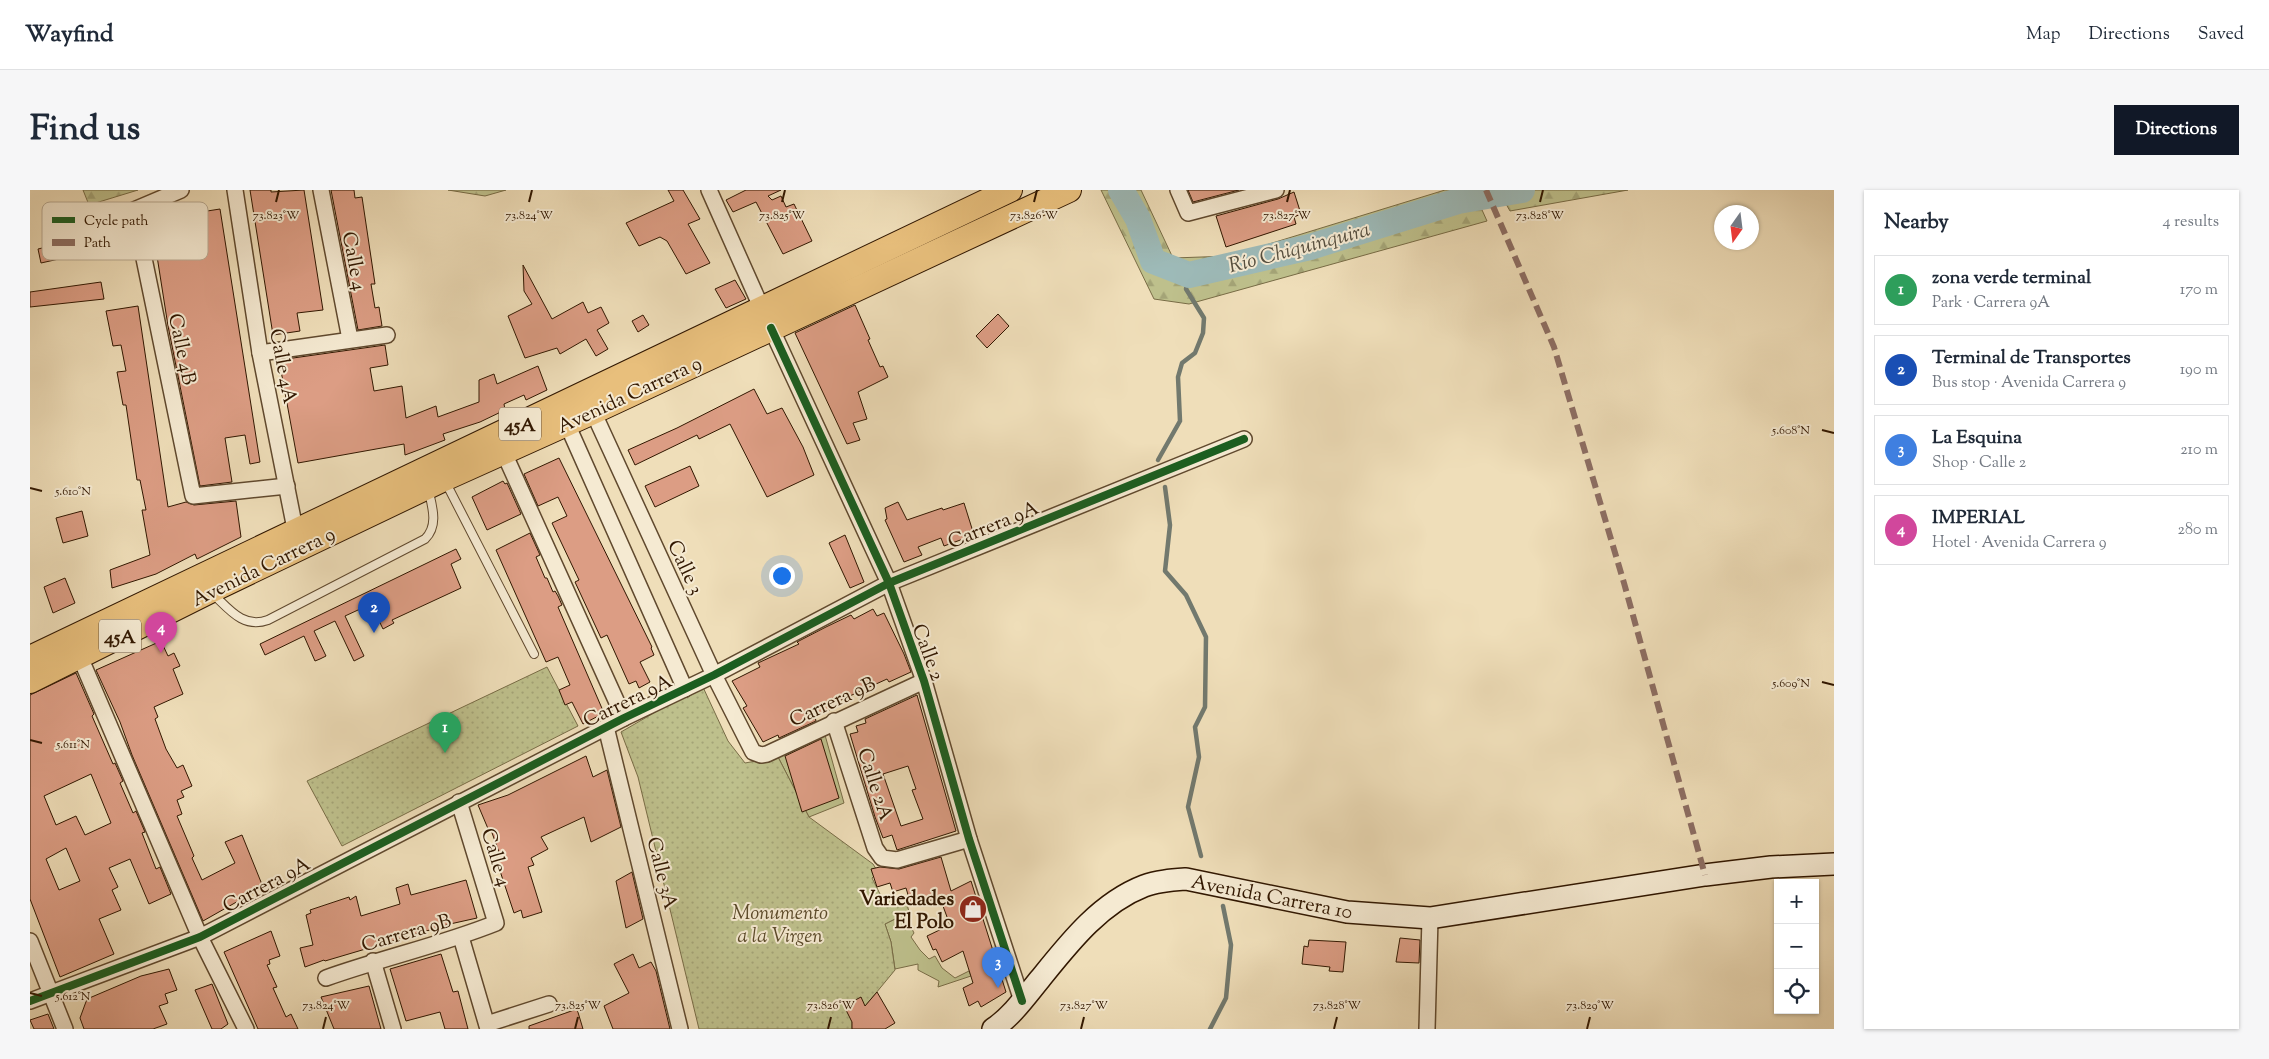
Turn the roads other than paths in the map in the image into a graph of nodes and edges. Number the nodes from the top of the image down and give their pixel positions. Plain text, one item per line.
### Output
1 (181, 190) edge
2 (235, 190) edge
3 (321, 190) edge
4 (709, 190) edge
5 (1010, 190) edge
6 (1069, 190) edge
7 (1178, 190) edge
8 (1276, 190) edge
9 (153, 202) edge
10 (144, 260) edge
11 (766, 318) junction
12 (387, 335) dead end
13 (350, 339) junction
14 (260, 354) junction
15 (589, 402) junction
16 (567, 424) junction
17 (1244, 439) dead end
18 (504, 453) junction
19 (432, 475) junction
20 (287, 486) junction
21 (297, 539) junction
22 (888, 583) junction
23 (210, 590) junction
24 (534, 654) dead end
25 (80, 657) junction
26 (30, 658) edge
27 (714, 675) junction
28 (30, 681) edge
29 (924, 681) junction
30 (685, 690) junction
31 (624, 718) junction
32 (834, 721) junction
33 (606, 727) junction
34 (757, 754) joint
35 (459, 802) junction
36 (969, 839) junction
37 (1834, 864) edge
38 (1430, 918) junction
39 (496, 923) joint
40 (200, 937) junction
41 (461, 937) junction
42 (30, 940) edge
43 (373, 962) junction
44 (326, 978) dead end
45 (50, 993) junction
46 (30, 1001) edge
47 (1022, 1001) junction
48 (549, 1004) dead end
49 (488, 1026) edge
50 (65, 1029) edge
51 (246, 1029) edge
52 (393, 1029) edge
53 (680, 1029) edge
54 (993, 1029) edge
55 (1427, 1029) edge

1 - 9 street, Calle 4B
2 - 14 street, Calle 4A
3 - 13 street, Calle 4
4 - 11 street, Calle 2
5 - 11 main road, Avenida Carrera 9 / 45A
6 - 11 main road, Avenida Carrera 9 / 45A
7 - 8 street
10 - 20 street, Calle 4B
11 - 15 main road, Avenida Carrera 9 / 45A
11 - 22 street, Calle 2
12 - 13 street
13 - 14 street
14 - 20 street, Calle 4A
15 - 16 main road, Avenida Carrera 9 / 45A
15 - 19 main road, Avenida Carrera 9 / 45A
15 - 27 street, Calle 3
16 - 18 main road, Avenida Carrera 9 / 45A
16 - 30 street
17 - 22 street, Carrera 9A
18 - 19 main road, Avenida Carrera 9 / 45A
18 - 31 street
19 - 21 main road, Avenida Carrera 9 / 45A
19 - 23 lane
19 - 24 lane
20 - 21 street, Calle 4A
21 - 23 main road, Avenida Carrera 9 / 45A
21 - 26 main road, Avenida Carrera 9 / 45A
22 - 27 street, Carrera 9A
22 - 29 street, Calle 2
23 - 25 main road, Avenida Carrera 9 / 45A
25 - 28 main road, Avenida Carrera 9 / 45A
25 - 40 street
27 - 30 street, Carrera 9A
27 - 34 street, Calle 3
29 - 32 street, Carrera 9B
29 - 36 street, Calle 2
30 - 31 street, Carrera 9A
31 - 33 street, Carrera 9A
32 - 34 street, Carrera 9B
32 - 36 street, Calle 2A
33 - 35 street, Carrera 9A
33 - 53 street, Calle 3A
35 - 39 street, Calle 4
35 - 40 street, Carrera 9A
36 - 47 street, Calle 2
37 - 38 main road, Avenida Carrera 10
38 - 47 main road, Avenida Carrera 10
38 - 55 street
39 - 41 street, Carrera 9B
40 - 45 street, Carrera 9A
40 - 51 street
41 - 43 street, Carrera 9B
41 - 49 street
42 - 45 street
43 - 44 street, Carrera 9B
43 - 52 street
45 - 46 street, Carrera 9A
45 - 50 street
47 - 54 main road, Avenida Carrera 10
48 - 49 street

